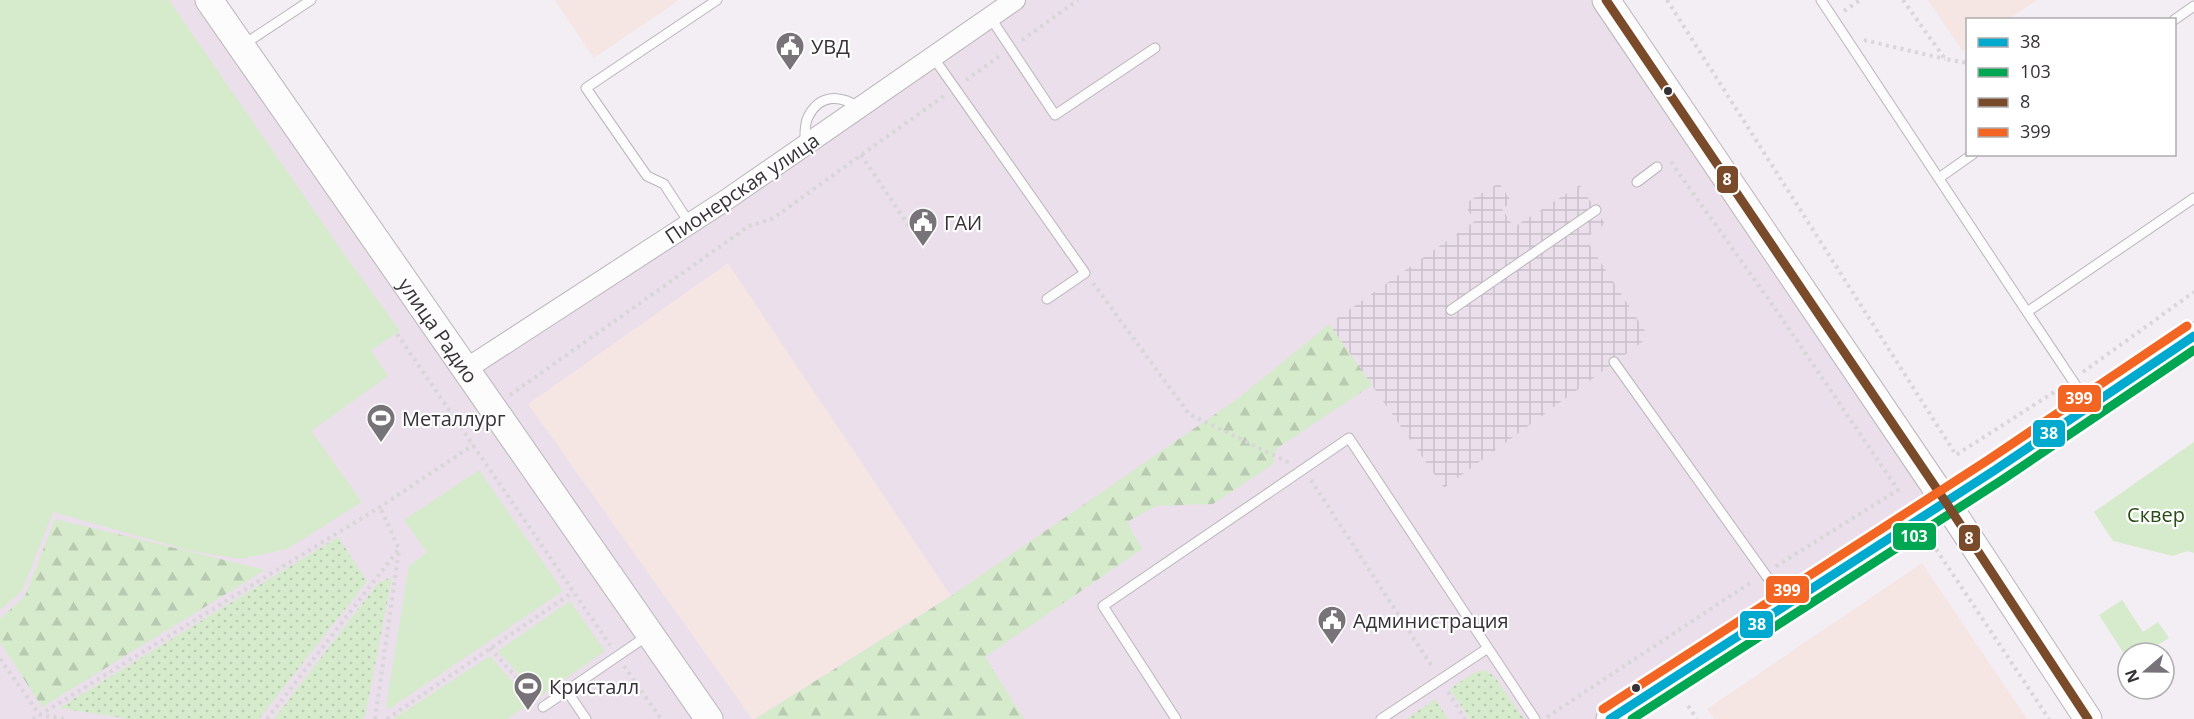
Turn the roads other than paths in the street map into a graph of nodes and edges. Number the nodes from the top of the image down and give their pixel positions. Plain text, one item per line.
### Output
1 (209, 0) edge
2 (311, 0) edge
3 (717, 0) edge
4 (1015, 0) edge
5 (1606, 0) edge
6 (1821, 0) edge
7 (2194, 6) edge
8 (990, 17) junction
9 (2176, 19) edge
10 (242, 46) junction
11 (1155, 48) dead end
12 (933, 57) junction
13 (1971, 156) edge
14 (1658, 167) dead end
15 (1938, 178) junction
16 (1637, 182) dead end
17 (2194, 198) edge
18 (1596, 210) dead end
19 (690, 224) junction
20 (1047, 299) dead end
21 (1450, 310) dead end
22 (2027, 312) junction
23 (2194, 336) edge
24 (1614, 362) dead end
25 (466, 369) junction
26 (2090, 407) junction
27 (1945, 501) junction
28 (1786, 604) junction
29 (649, 634) junction
30 (1488, 648) junction
31 (567, 691) junction
32 (543, 707) road end
33 (586, 719) edge
34 (709, 719) edge
35 (1176, 719) edge
36 (1381, 719) edge
37 (1535, 719) edge
38 (1610, 719) edge
39 (2088, 719) edge

1 - 10 main road, улица Радио
2 - 10 lane
3 - 19 lane
4 - 8 street, Пионерская улица
5 - 27 main road
6 - 15 lane
7 - 9 lane
8 - 11 lane
8 - 12 street, Пионерская улица
10 - 25 main road, улица Радио
12 - 19 street, Пионерская улица
12 - 20 lane
13 - 15 lane
14 - 16 lane
15 - 22 lane
17 - 22 lane
18 - 21 lane
19 - 25 street, Пионерская улица
22 - 26 lane
23 - 26 main road
24 - 28 lane
25 - 29 main road, улица Радио
26 - 27 main road
27 - 28 main road
27 - 39 main road
28 - 38 main road
29 - 31 lane
29 - 34 main road, улица Радио
30 - 35 lane
30 - 36 lane
30 - 37 lane
31 - 32 lane
31 - 33 lane

